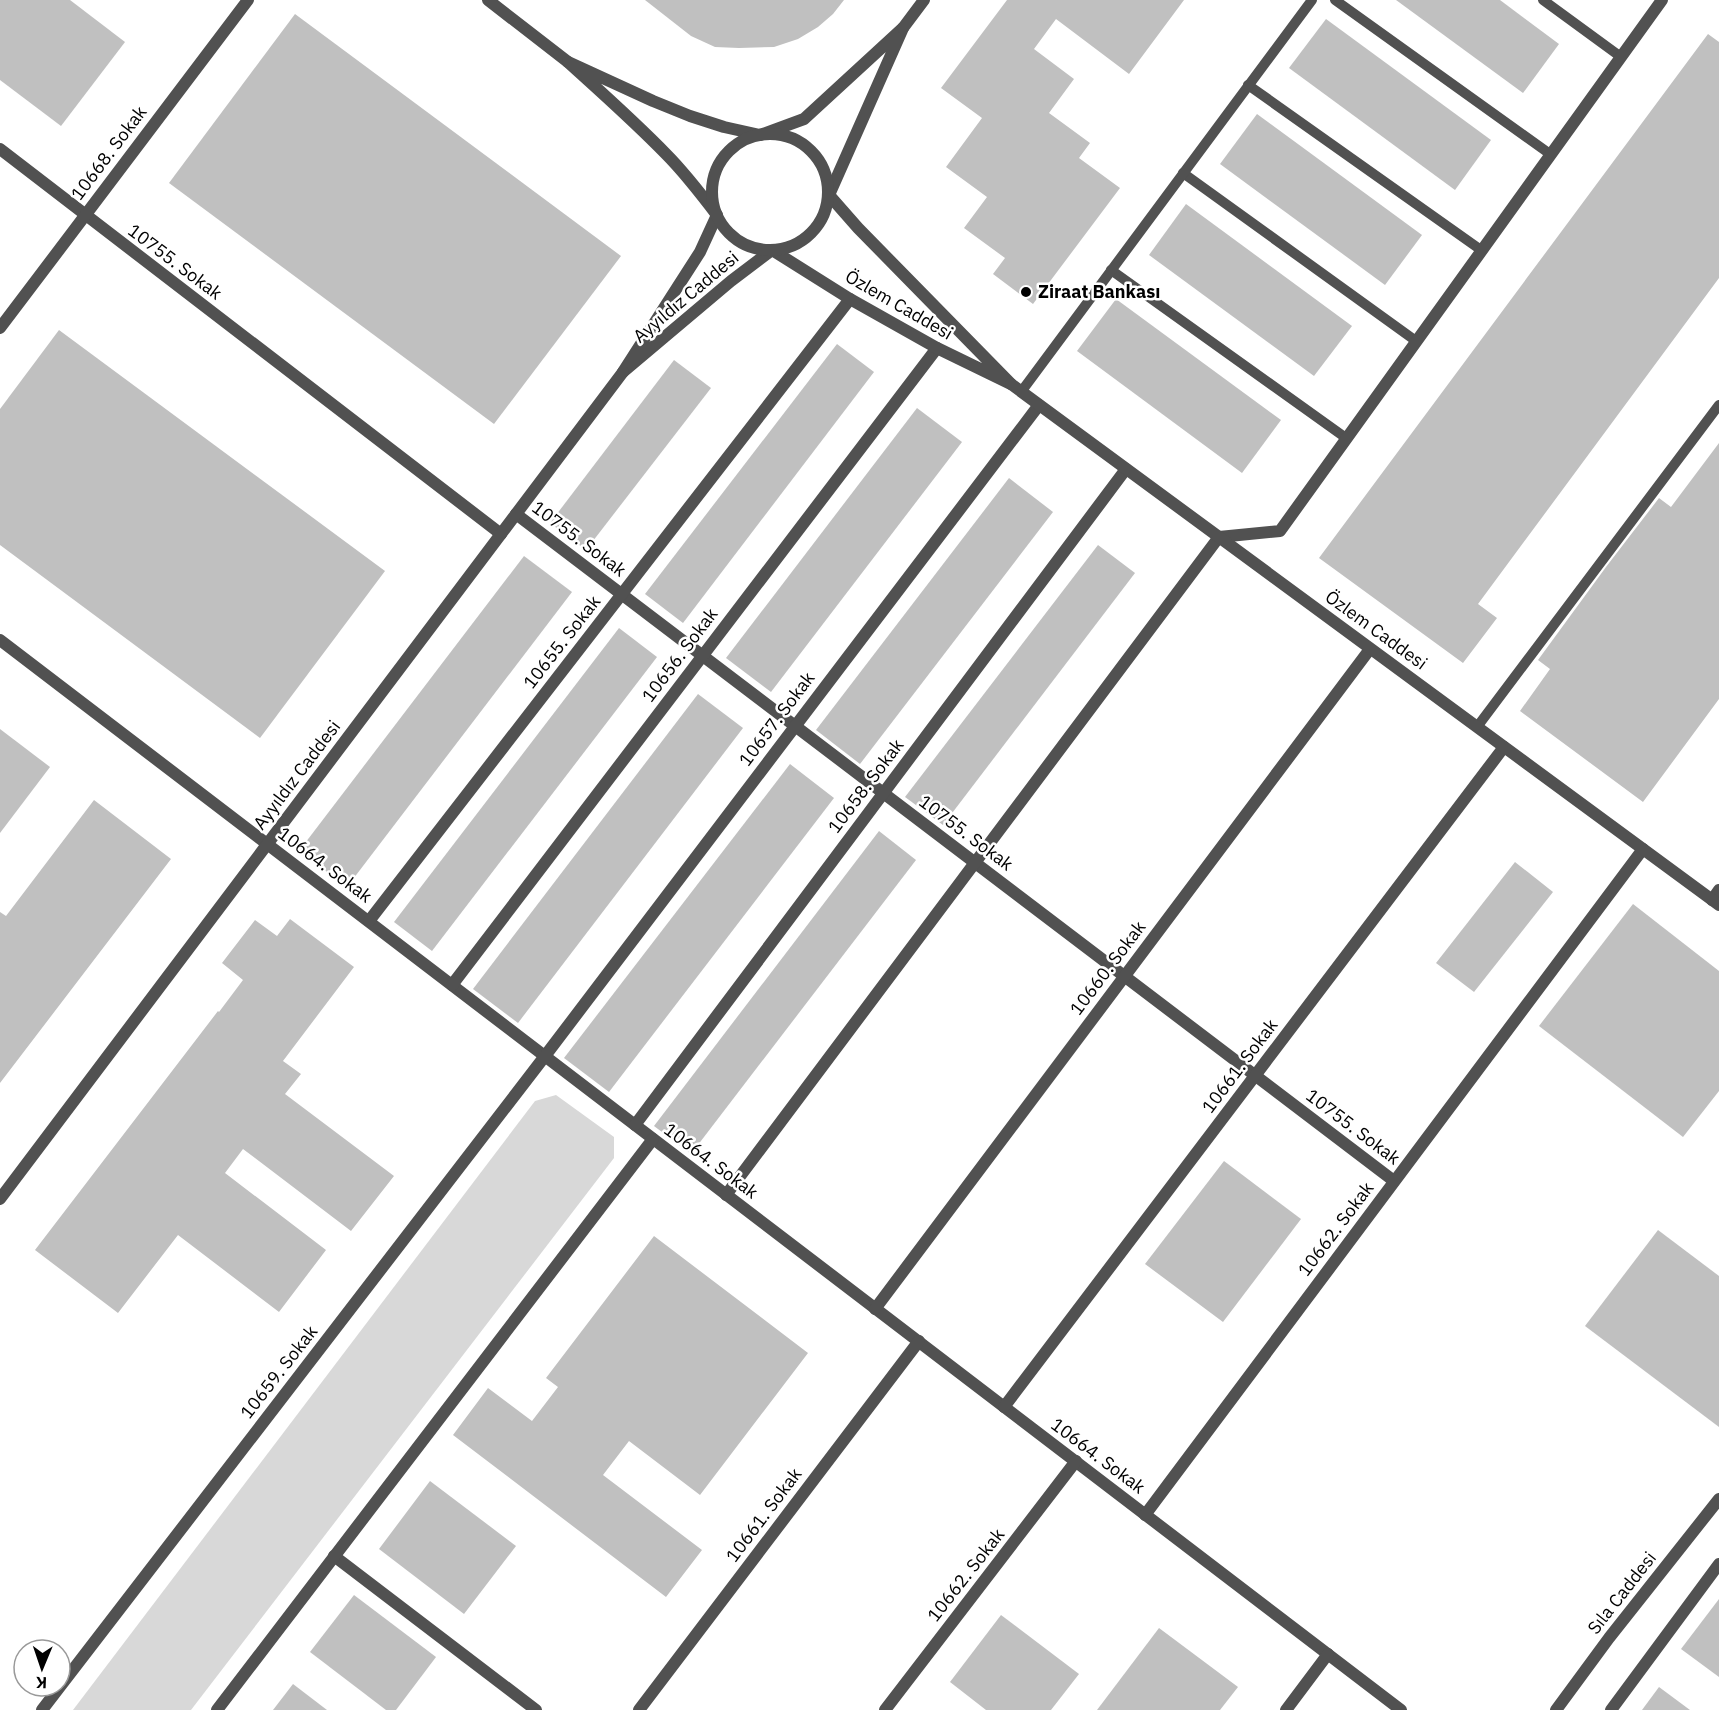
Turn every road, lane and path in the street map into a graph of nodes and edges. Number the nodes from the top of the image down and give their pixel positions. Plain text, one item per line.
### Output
1 (248, 0) edge
2 (488, 0) edge
3 (924, 0) edge
4 (1312, 0) edge
5 (1335, 0) edge
6 (1543, 0) edge
7 (1662, 0) edge
8 (903, 27) junction
9 (1621, 57) junction
10 (568, 62) junction
11 (1248, 85) junction
12 (760, 135) junction
13 (0, 148) edge
14 (1550, 154) junction
15 (1183, 173) junction
16 (829, 195) junction
17 (85, 215) junction
18 (717, 215) junction
19 (772, 250) junction
20 (1481, 250) junction
21 (1111, 270) junction
22 (850, 299) junction
23 (0, 328) edge
24 (1416, 341) junction
25 (937, 348) junction
26 (623, 372) junction
27 (1016, 388) junction
28 (1039, 405) junction
29 (1719, 405) edge
30 (1346, 438) junction
31 (1126, 469) junction
32 (516, 514) junction
33 (501, 534) junction
34 (1219, 537) junction
35 (622, 594) junction
36 (0, 640) edge
37 (1370, 649) junction
38 (702, 655) junction
39 (795, 726) junction
40 (1477, 727) junction
41 (1504, 747) junction
42 (883, 793) junction
43 (268, 844) junction
44 (1643, 849) junction
45 (975, 862) junction
46 (1717, 898) edge
47 (369, 921) junction
48 (1125, 976) junction
49 (452, 985) junction
50 (544, 1056) junction
51 (1255, 1075) junction
52 (635, 1125) junction
53 (653, 1139) junction
54 (1394, 1181) junction
55 (2, 1192) edge
56 (726, 1194) junction
57 (875, 1309) junction
58 (919, 1341) junction
59 (1004, 1407) junction
60 (1076, 1461) junction
61 (1719, 1499) edge
62 (1145, 1515) junction
63 (334, 1556) junction
64 (1719, 1564) edge
65 (1328, 1654) junction
66 (42, 1710) edge
67 (217, 1710) edge
68 (536, 1710) edge
69 (639, 1710) edge
70 (885, 1710) edge
71 (1286, 1710) edge
72 (1401, 1710) edge
73 (1556, 1710) edge
74 (1611, 1710) edge

1 - 17 street, 10668. Sokak
2 - 10 street
3 - 8 street
4 - 11 lane
5 - 14 lane
6 - 9 lane
7 - 9 street
8 - 12 street
8 - 16 street
9 - 14 street
10 - 12 street
10 - 18 street
11 - 15 lane
11 - 20 lane
12 - 16 street
12 - 18 street
13 - 17 street, 10755. Sokak
14 - 20 street
15 - 21 lane
15 - 24 lane
16 - 19 street
16 - 27 street, Özlem Caddesi
17 - 23 street, 10668. Sokak
17 - 33 street, 10755. Sokak
18 - 19 street
18 - 26 street, Ayyıldız Caddesi
19 - 22 street, Özlem Caddesi
19 - 26 street, Ayyıldız Caddesi
20 - 24 street
21 - 27 lane
21 - 30 lane
22 - 25 street, Özlem Caddesi
22 - 35 street, 10655. Sokak
24 - 30 street
25 - 27 street, Özlem Caddesi
25 - 38 street, 10656. Sokak
26 - 32 street, Ayyıldız Caddesi
27 - 28 street, Özlem Caddesi
28 - 31 street, Özlem Caddesi
28 - 39 street, 10657. Sokak
29 - 40 lane
30 - 34 street
31 - 34 street, Özlem Caddesi
31 - 42 street, 10658. Sokak
32 - 33 street, Ayyıldız Caddesi
32 - 35 street, 10755. Sokak
33 - 43 street, Ayyıldız Caddesi
34 - 37 street, Özlem Caddesi
34 - 45 street
35 - 38 street, 10755. Sokak
35 - 47 street, 10655. Sokak
36 - 43 street, 10664. Sokak
37 - 40 street, Özlem Caddesi
37 - 48 street, 10660. Sokak
38 - 39 street, 10755. Sokak
38 - 49 street, 10656. Sokak
39 - 42 street, 10755. Sokak
39 - 50 street, 10657. Sokak
40 - 41 street, Özlem Caddesi
41 - 44 street, Özlem Caddesi
41 - 51 street, 10661. Sokak
42 - 45 street, 10755. Sokak
42 - 52 street, 10658. Sokak
43 - 47 street, 10664. Sokak
43 - 55 street, Ayyıldız Caddesi
44 - 46 street, Özlem Caddesi
44 - 54 street, 10662. Sokak
45 - 48 street, 10755. Sokak
45 - 56 street
47 - 49 street, 10664. Sokak
48 - 51 street, 10755. Sokak
48 - 57 street, 10660. Sokak
49 - 50 street, 10664. Sokak
50 - 52 street, 10664. Sokak
50 - 66 street, 10659. Sokak
51 - 54 street, 10755. Sokak
51 - 59 street, 10661. Sokak
52 - 53 street, 10664. Sokak
53 - 56 street, 10664. Sokak
53 - 63 street
54 - 62 street, 10662. Sokak
56 - 57 street, 10664. Sokak
57 - 58 street, 10664. Sokak
58 - 59 street, 10664. Sokak
58 - 69 street, 10661. Sokak
59 - 60 street, 10664. Sokak
60 - 62 street, 10664. Sokak
60 - 70 street, 10662. Sokak
61 - 73 street, Sıla Caddesi
62 - 65 street, 10664. Sokak
63 - 67 street
63 - 68 street
64 - 74 street
65 - 71 street
65 - 72 street, 10664. Sokak

